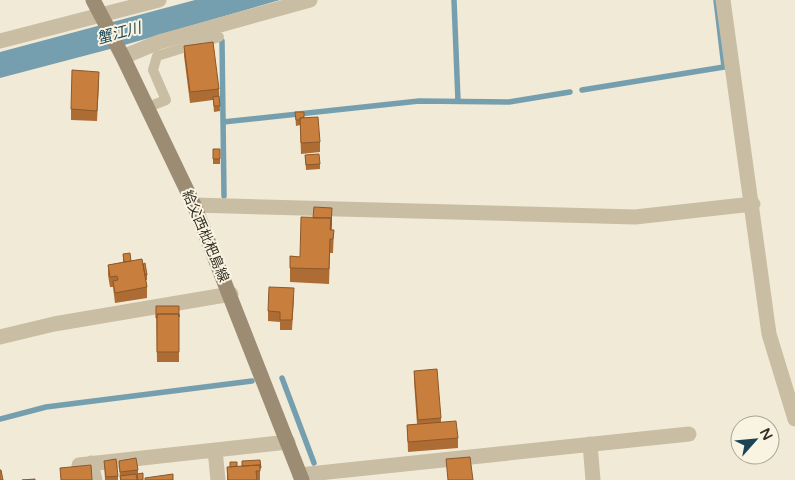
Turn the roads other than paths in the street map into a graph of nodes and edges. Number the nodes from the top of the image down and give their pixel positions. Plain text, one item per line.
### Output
1 (159, 0) edge
2 (310, 0) edge
3 (723, 0) edge
4 (97, 7) edge
5 (219, 37) dead end
6 (0, 41) edge
7 (123, 56) junction
8 (148, 107) junction
9 (752, 204) junction
10 (194, 205) junction
11 (231, 294) junction
12 (0, 337) edge
13 (794, 414) edge
14 (689, 434) dead end
15 (288, 442) junction
16 (590, 444) junction
17 (215, 450) junction
18 (301, 477) edge
19 (95, 480) edge
20 (218, 480) edge
21 (594, 480) edge

1 - 4 street
2 - 7 street
3 - 9 street
4 - 6 street
4 - 7 main road, 給父西枇杷島線
5 - 8 lane
7 - 8 main road, 給父西枇杷島線
8 - 10 main road, 給父西枇杷島線
9 - 10 street
9 - 13 street
10 - 11 main road, 給父西枇杷島線
11 - 12 street
11 - 15 main road, 給父西枇杷島線
14 - 16 street
15 - 17 street
15 - 18 main road, 給父西枇杷島線
16 - 18 street
16 - 21 street
17 - 19 street
17 - 20 street

